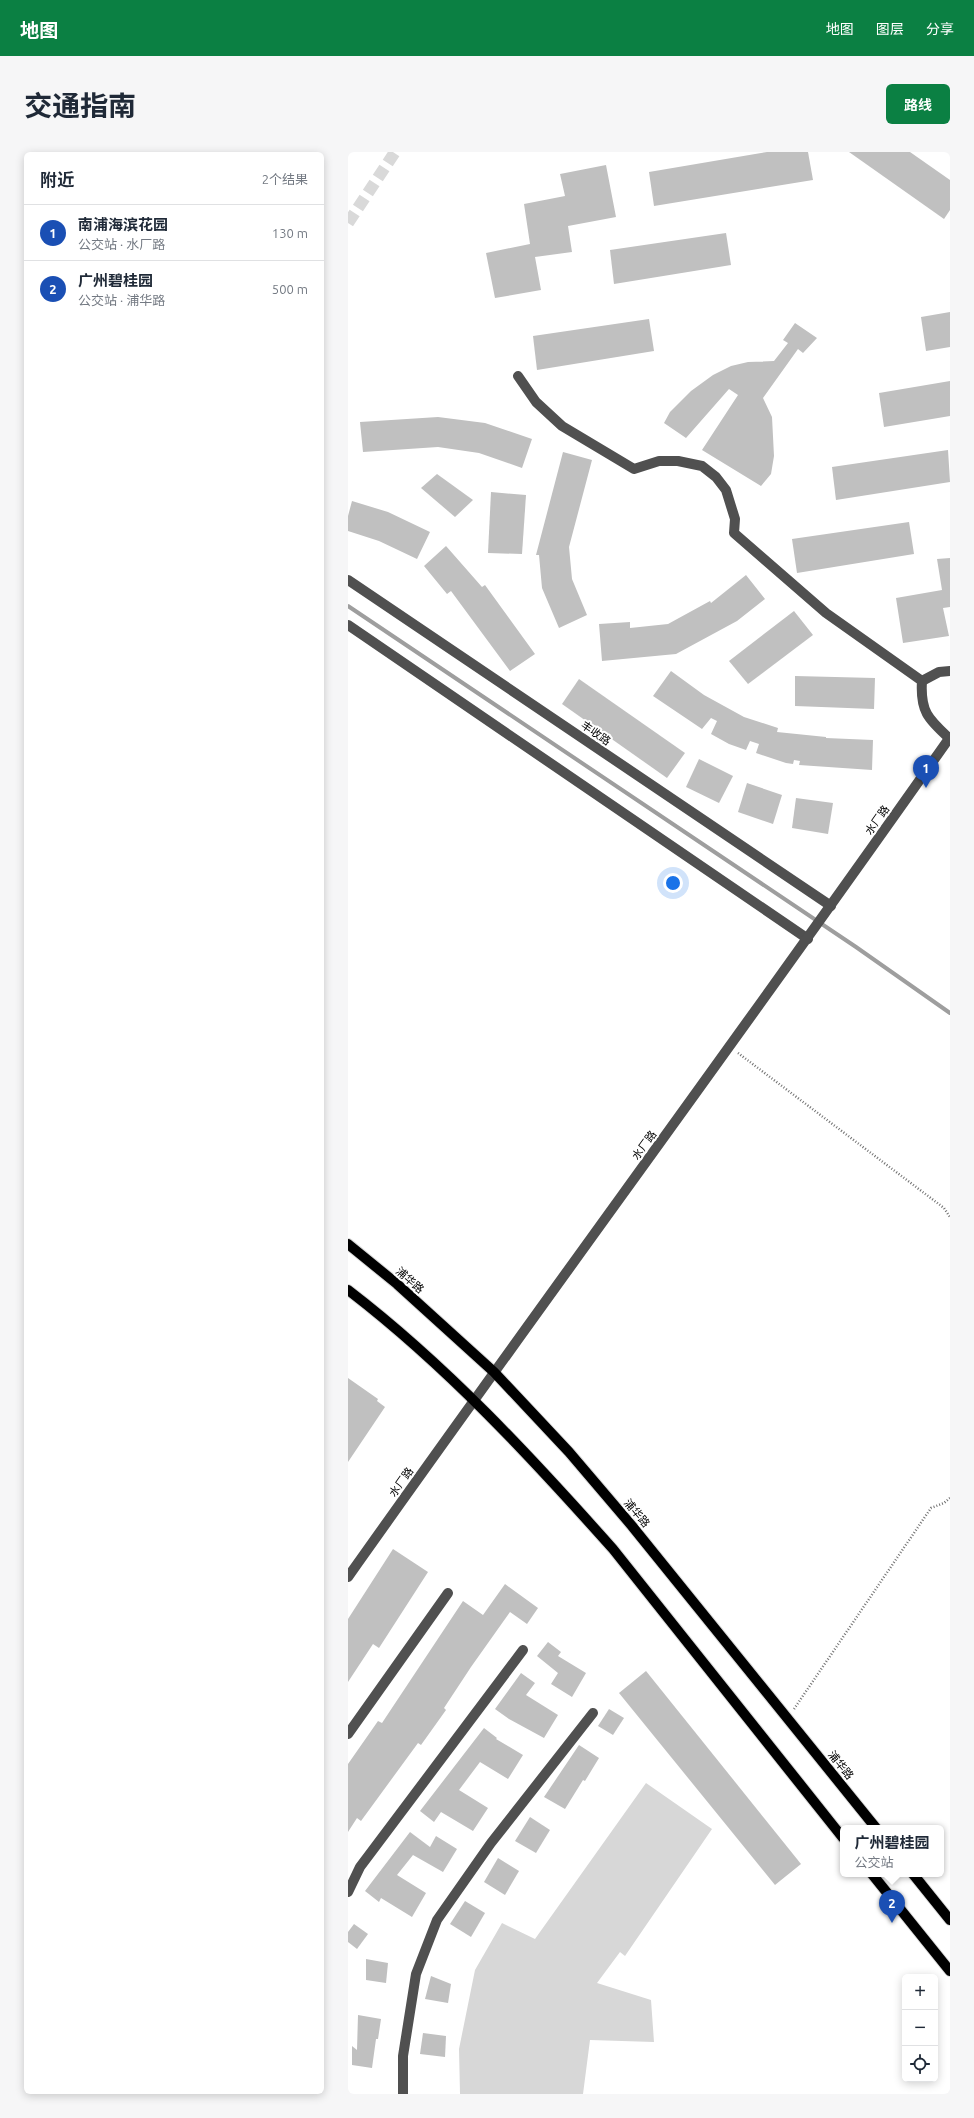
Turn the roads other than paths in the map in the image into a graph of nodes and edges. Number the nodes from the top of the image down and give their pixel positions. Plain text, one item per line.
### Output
1 (518, 376) dead end
2 (348, 580) edge
3 (348, 625) edge
4 (950, 671) edge
5 (922, 681) junction
6 (950, 737) edge
7 (831, 906) junction
8 (810, 935) junction
9 (348, 1244) edge
10 (348, 1290) edge
11 (494, 1372) junction
12 (474, 1400) junction
13 (348, 1577) edge
14 (448, 1593) dead end
15 (523, 1650) dead end
16 (593, 1713) dead end
17 (348, 1734) edge
18 (874, 1825) edge
19 (840, 1834) edge
20 (874, 1877) edge
21 (916, 1877) edge
22 (348, 1892) edge
23 (948, 1913) edge
24 (950, 1971) edge
25 (403, 2094) edge

1 - 5 street
2 - 7 street, 丰收路
3 - 8 street
4 - 5 street
5 - 6 street
6 - 7 street, 水厂路
7 - 8 street, 水厂路
8 - 11 street, 水厂路
9 - 11 main road, 浦华路
10 - 12 main road
11 - 12 street, 水厂路
11 - 18 main road, 浦华路
12 - 13 street, 水厂路
12 - 19 main road
14 - 17 street
15 - 22 street
16 - 25 street
20 - 24 main road
21 - 23 main road

